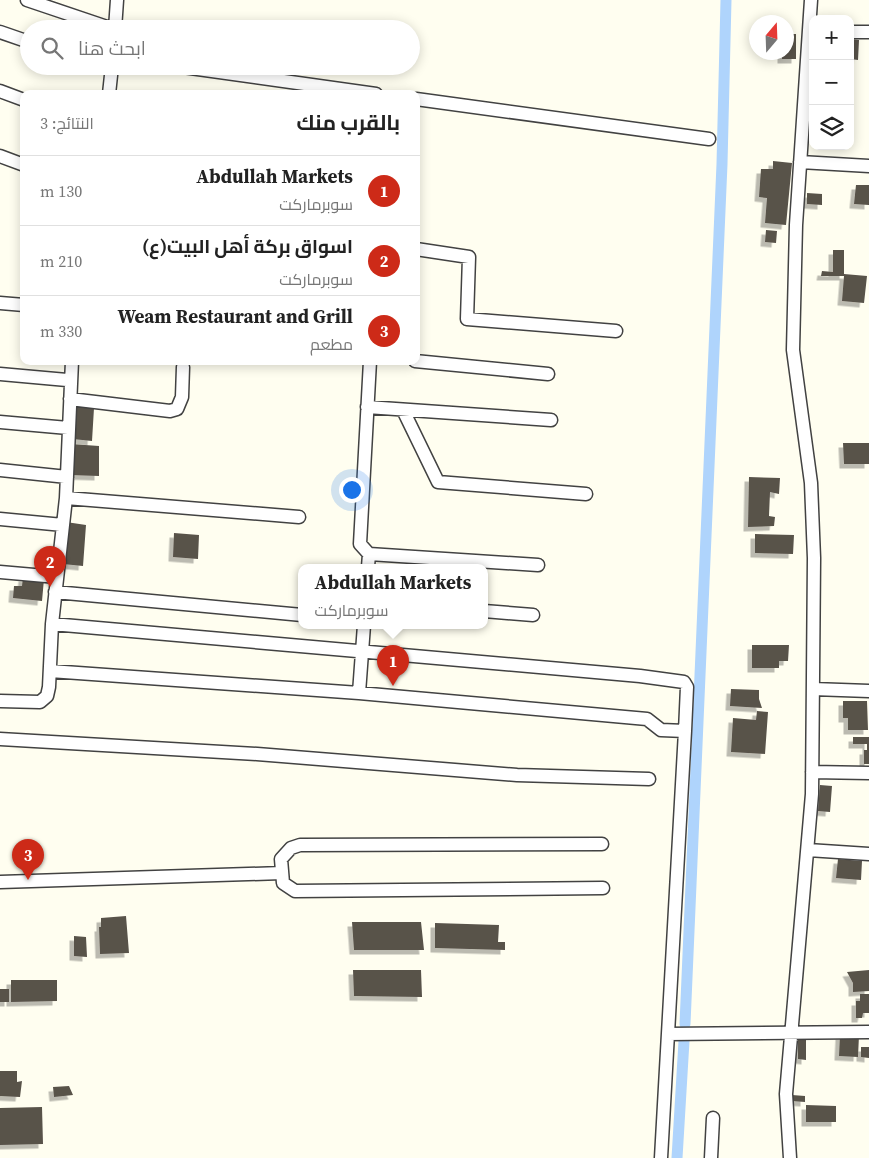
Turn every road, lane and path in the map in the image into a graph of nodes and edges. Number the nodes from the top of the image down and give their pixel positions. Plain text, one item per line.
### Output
1 (26, 0) edge
2 (117, 0) edge
3 (811, 0) edge
4 (811, 15) edge
5 (87, 20) edge
6 (115, 20) edge
7 (0, 32) edge
8 (854, 32) edge
9 (869, 32) edge
10 (20, 39) edge
11 (809, 55) edge
12 (109, 75) edge
13 (240, 75) edge
14 (110, 90) edge
15 (347, 90) edge
16 (0, 91) edge
17 (20, 98) edge
18 (420, 100) edge
19 (709, 139) dead end
20 (0, 156) edge
21 (800, 162) junction
22 (20, 164) edge
23 (869, 166) edge
24 (420, 251) edge
25 (0, 303) edge
26 (20, 305) edge
27 (616, 332) dead end
28 (420, 361) edge
29 (72, 365) edge
30 (370, 365) edge
31 (183, 367) dead end
32 (0, 374) edge
33 (548, 374) dead end
34 (67, 380) dead end
35 (70, 399) junction
36 (367, 407) junction
37 (403, 410) junction
38 (551, 420) dead end
39 (0, 422) edge
40 (68, 428) junction
41 (0, 470) edge
42 (67, 477) junction
43 (586, 494) dead end
44 (66, 498) junction
45 (299, 517) dead end
46 (0, 519) edge
47 (63, 525) junction
48 (369, 554) junction
49 (368, 564) edge
50 (538, 565) dead end
51 (0, 572) edge
52 (57, 577) junction
53 (55, 592) junction
54 (488, 611) edge
55 (298, 615) edge
56 (532, 615) dead end
57 (52, 624) junction
58 (364, 629) edge
59 (362, 650) junction
60 (50, 670) junction
61 (813, 689) junction
62 (869, 691) edge
63 (359, 692) junction
64 (0, 701) edge
65 (685, 731) junction
66 (0, 739) edge
67 (812, 772) junction
68 (869, 773) edge
69 (649, 780) dead end
70 (602, 844) dead end
71 (808, 850) junction
72 (869, 854) edge
73 (282, 873) junction
74 (0, 882) edge
75 (603, 888) dead end
76 (792, 1032) junction
77 (869, 1032) edge
78 (668, 1034) junction
79 (713, 1118) dead end
80 (661, 1158) edge
81 (711, 1158) edge
82 (790, 1158) edge

1 - 5 street
2 - 6 street
3 - 4 street
7 - 10 street
8 - 9 street
11 - 21 street
12 - 14 street
13 - 15 street
16 - 17 street
18 - 19 street
20 - 22 street
21 - 23 street
21 - 61 street
24 - 27 street
25 - 26 street
28 - 33 street
29 - 35 street
30 - 36 street
31 - 35 street
32 - 34 street
35 - 40 street
36 - 37 street
36 - 48 street
37 - 38 street
37 - 43 street
39 - 40 street
40 - 42 street
41 - 42 street
42 - 44 street
44 - 45 street
44 - 47 street
46 - 47 street
47 - 52 street
48 - 49 street
48 - 50 street
51 - 52 street
52 - 53 street
53 - 55 street
53 - 57 street
54 - 56 street
57 - 59 street
57 - 60 street
58 - 59 street
59 - 63 street
59 - 65 street
60 - 63 street
60 - 64 street
61 - 62 street
61 - 67 street
63 - 65 street
65 - 78 street
66 - 69 street
67 - 68 street
67 - 71 street
70 - 73 street
71 - 72 street
71 - 76 street
73 - 74 street
73 - 75 street
76 - 77 street
76 - 78 street
76 - 82 street
78 - 80 street
79 - 81 street

